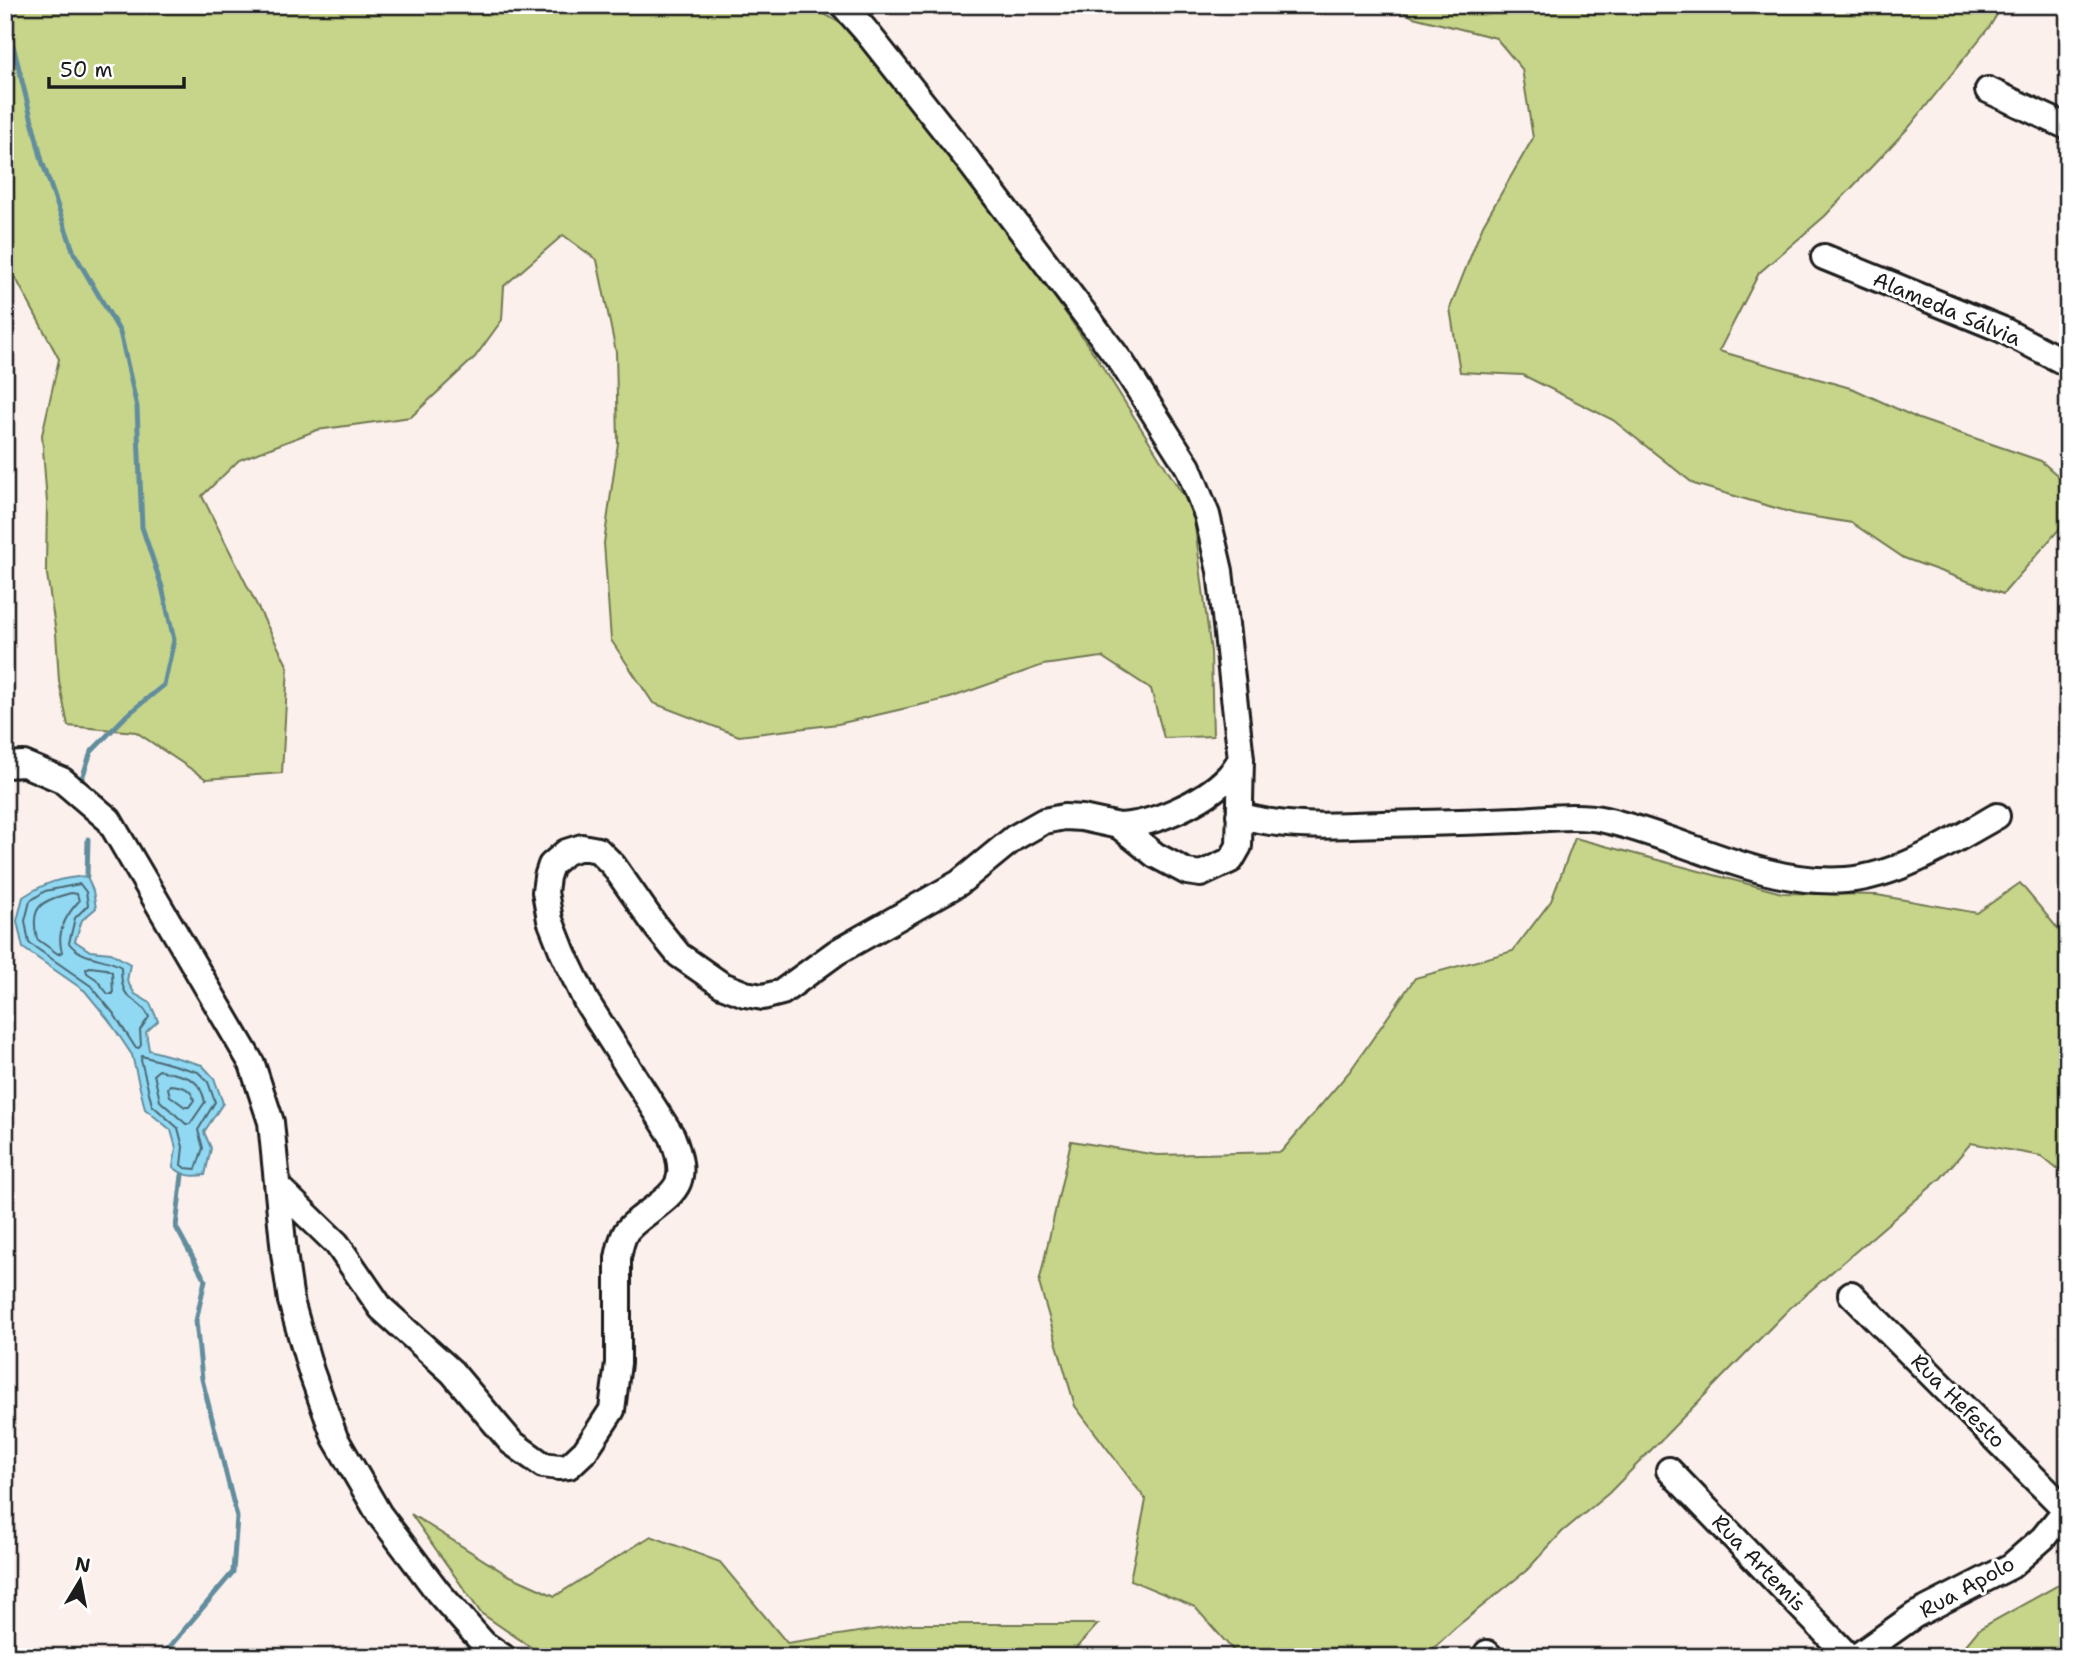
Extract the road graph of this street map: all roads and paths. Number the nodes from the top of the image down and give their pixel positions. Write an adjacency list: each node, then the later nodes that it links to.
1 (843, 5): 6 (street)
2 (1988, 90): 3 (street)
3 (2068, 127)
4 (1824, 257): 5 (street, Alameda Sálvia)
5 (2068, 364)
6 (1241, 759): 8 (street); 10 (street)
7 (5, 765): 11 (street)
8 (1239, 816): 9 (street); 10 (street)
9 (1997, 817)
10 (1119, 826): 11 (street)
11 (278, 1187): 15 (street)
12 (1851, 1294): 14 (street, Rua Hefesto)
13 (1669, 1470): 16 (street, Rua Artemis)
14 (2067, 1508): 17 (street, Rua Apolo)
15 (503, 1657)
16 (1849, 1657)
17 (1856, 1657)

